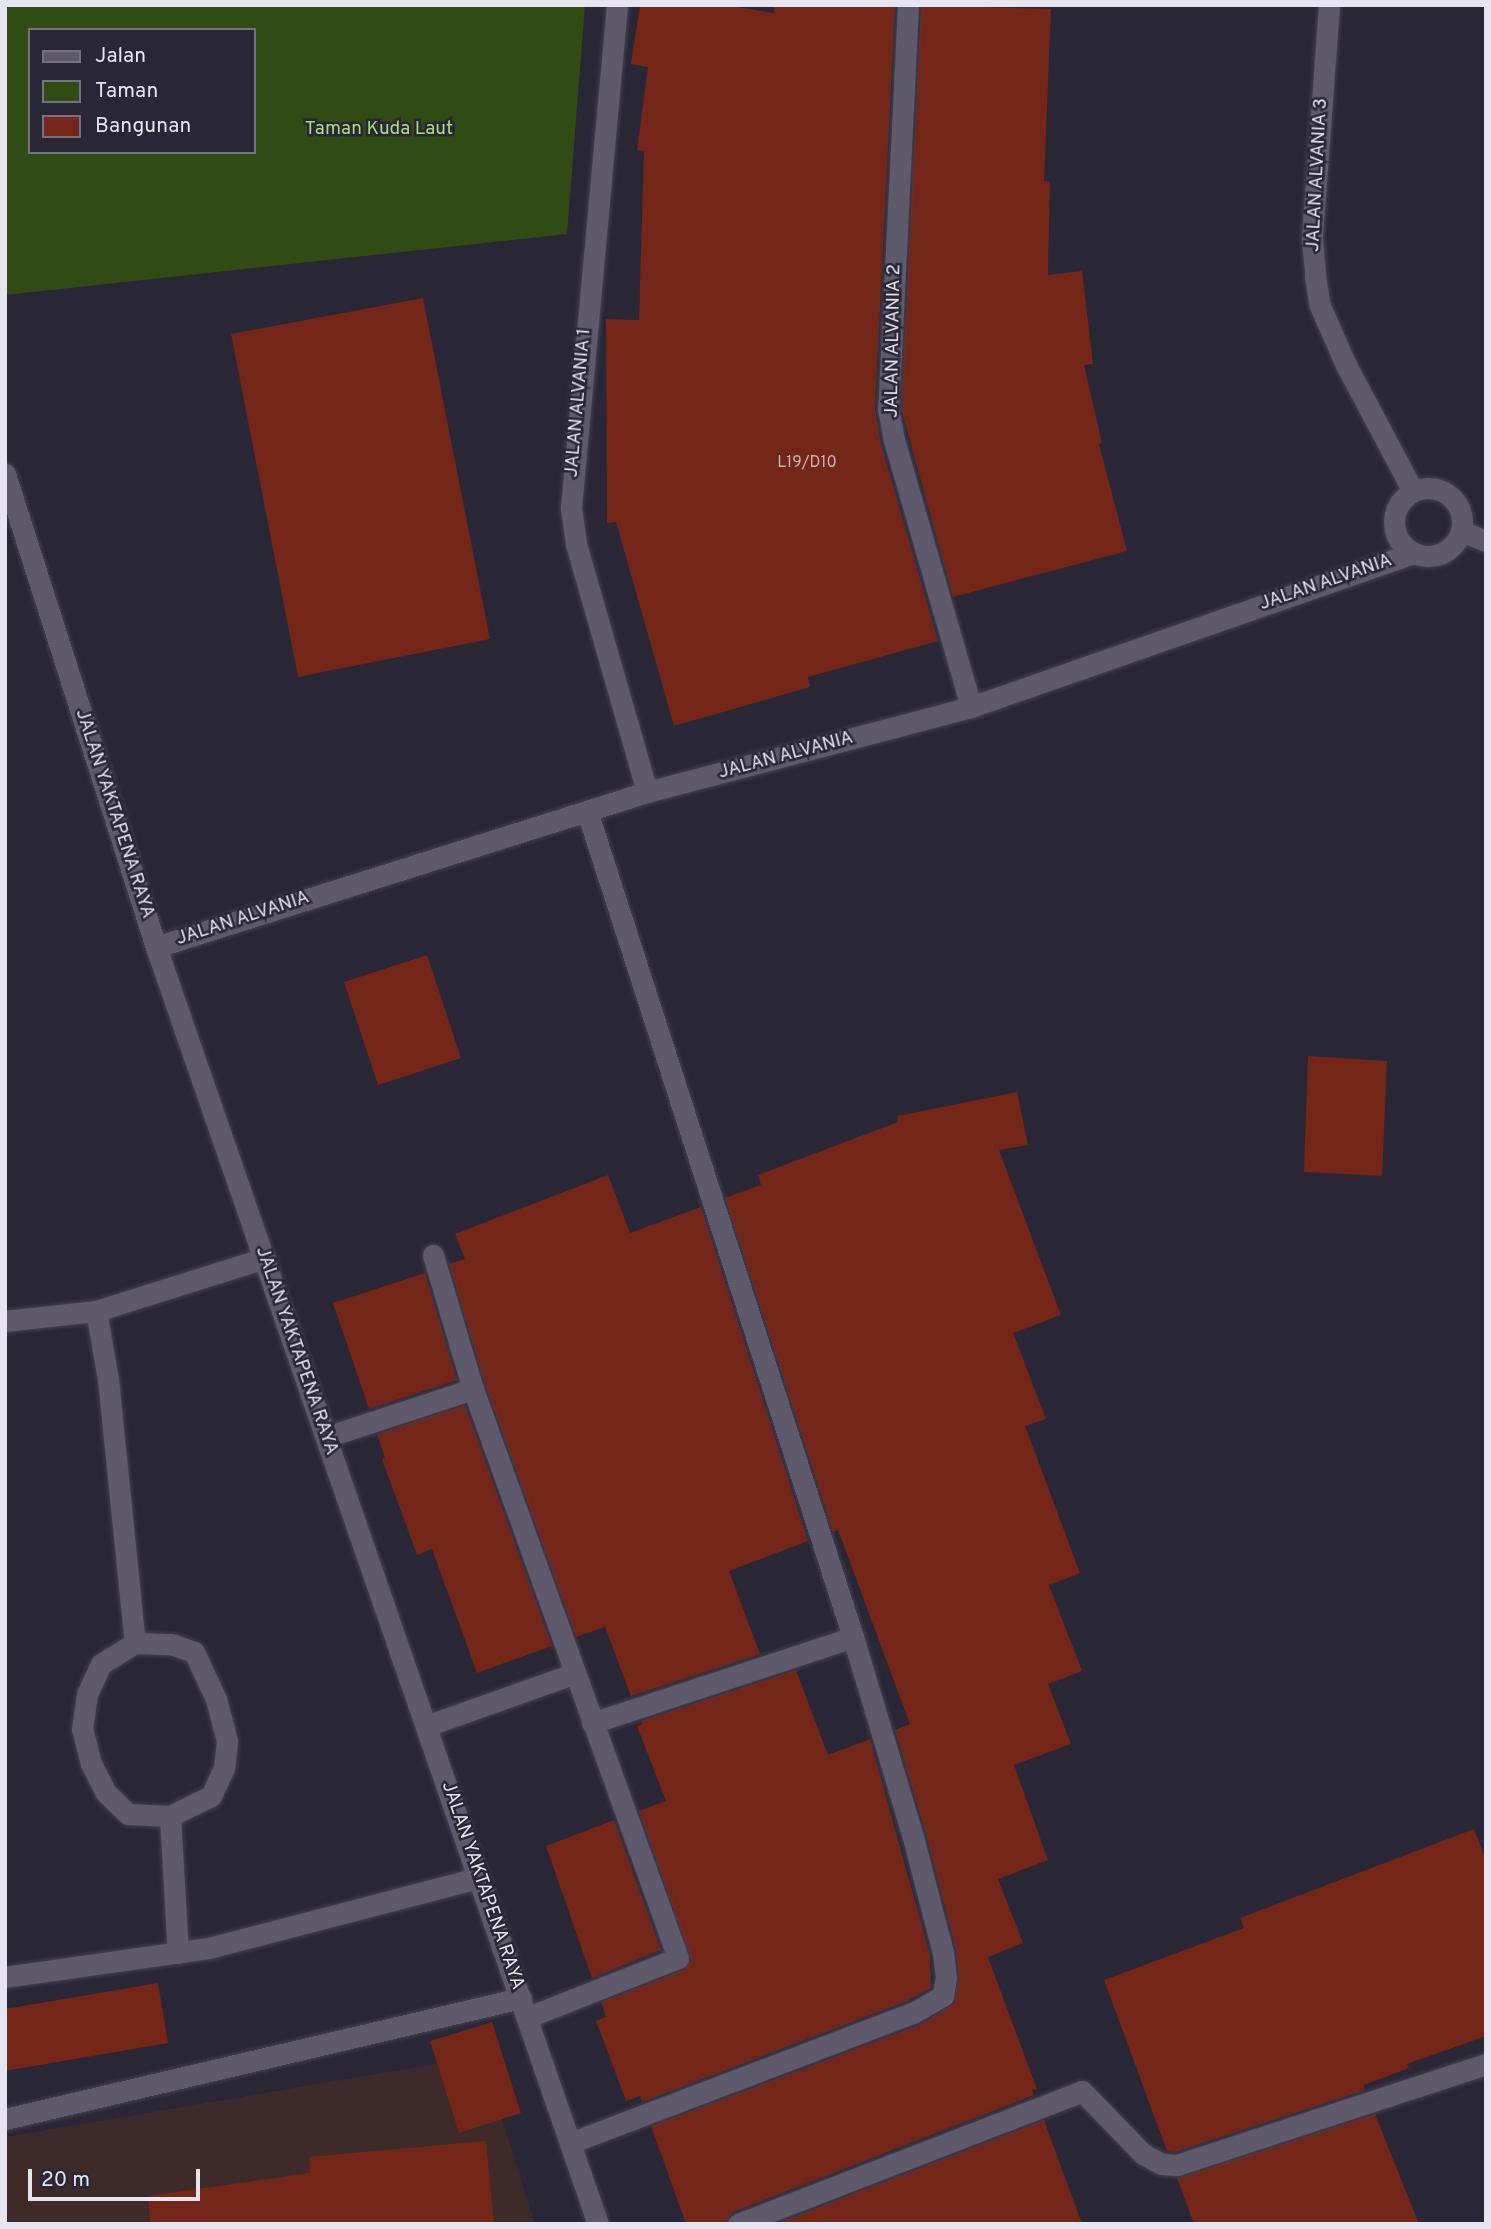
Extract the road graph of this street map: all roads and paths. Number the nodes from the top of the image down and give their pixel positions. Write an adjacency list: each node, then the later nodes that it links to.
1 (617, 5): 10 (street, JALAN ALVANIA 1)
2 (908, 5): 9 (street, JALAN ALVANIA 2)
3 (1329, 5): 5 (street, JALAN ALVANIA 3)
4 (5, 474): 12 (street, JALAN YAKTAPENA RAYA)
5 (1413, 491): 6 (street); 8 (street)
6 (1461, 531): 7 (street); 8 (street)
7 (1486, 541)
8 (1412, 553): 9 (street, JALAN ALVANIA)
9 (971, 707): 10 (street, JALAN ALVANIA)
10 (647, 792): 11 (street, JALAN ALVANIA)
11 (587, 811): 12 (street, JALAN ALVANIA); 19 (street)
12 (156, 947): 14 (street, JALAN YAKTAPENA RAYA)
13 (433, 1255): 17 (street)
14 (265, 1258): 15 (street); 18 (street, JALAN YAKTAPENA RAYA)
15 (96, 1311): 16 (street); 20 (street)
16 (5, 1321)
17 (473, 1389): 18 (street); 21 (street)
18 (326, 1437): 23 (street, JALAN YAKTAPENA RAYA)
19 (853, 1637): 22 (street); 31 (street)
20 (135, 1643): 24 (street); 24 (street)
21 (573, 1674): 22 (street); 23 (street)
22 (592, 1723): 28 (street)
23 (426, 1726): 25 (street, JALAN YAKTAPENA RAYA)
24 (170, 1816): 26 (street)
25 (478, 1878): 26 (street); 28 (street, JALAN YAKTAPENA RAYA)
26 (178, 1953): 27 (street)
27 (5, 1977)
28 (524, 2007): 30 (street); 31 (street, JALAN YAKTAPENA RAYA)
29 (1486, 2064): 33 (street)
30 (5, 2119)
31 (570, 2143): 32 (street, JALAN YAKTAPENA RAYA)
32 (598, 2224)
33 (738, 2224)

